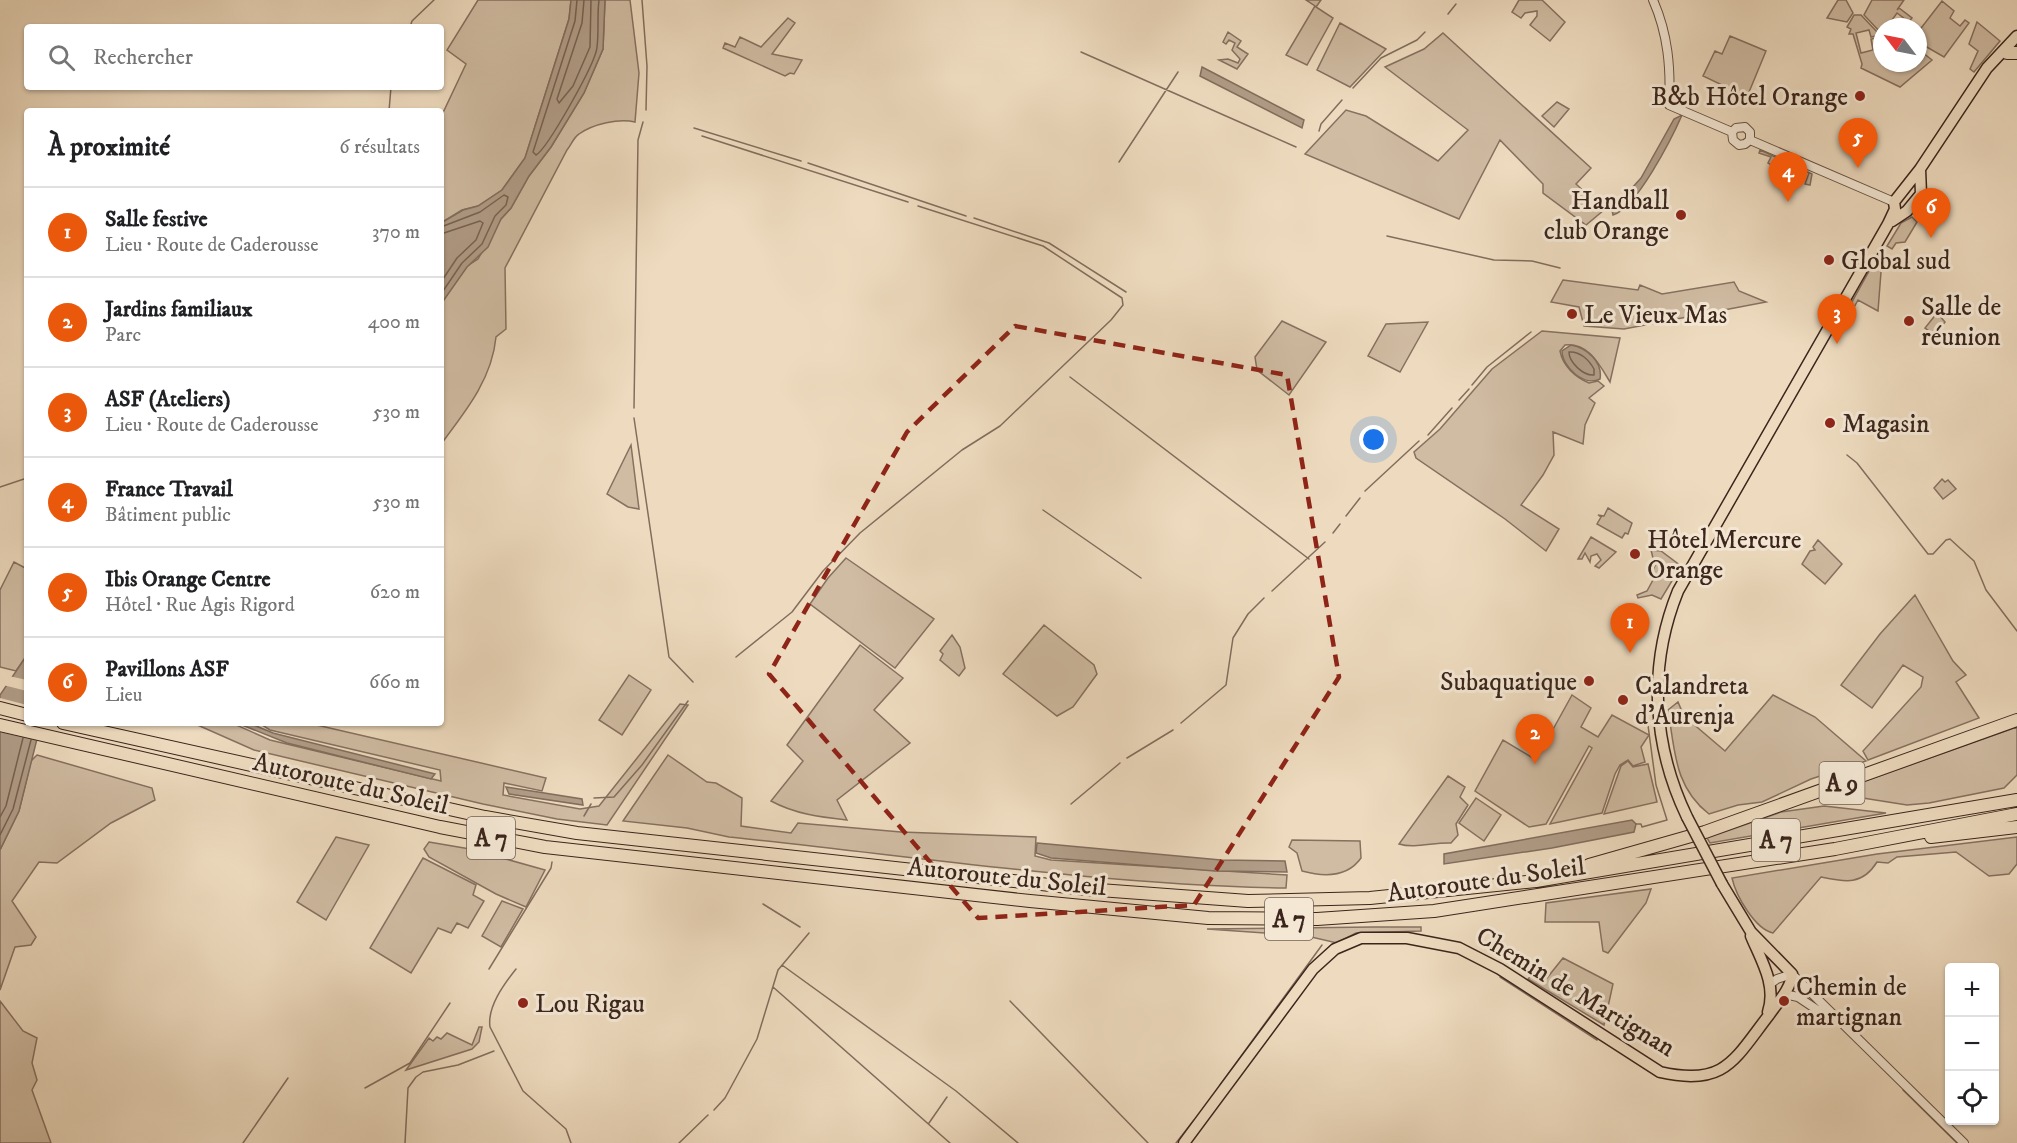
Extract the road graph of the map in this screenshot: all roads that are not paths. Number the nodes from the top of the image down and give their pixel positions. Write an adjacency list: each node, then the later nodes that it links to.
1 (1653, 0): 5 (street)
2 (2017, 36): 4 (main road)
3 (2014, 52): 4 (main road)
4 (1979, 81): 7 (main road)
5 (1732, 132): 6 (street); 6 (street)
6 (1750, 140): 8 (street)
7 (1915, 183): 8 (main road); 8 (main road)
8 (1897, 208): 21 (main road, bridge)
9 (0, 708): 10 (highway)
10 (24, 714)
11 (2017, 715): 15 (highway)
12 (2017, 720): 15 (highway, A 9)
13 (0, 725): 19 (highway, Autoroute du Soleil / A 7)
14 (76, 726): 20 (highway, Autoroute du Soleil / A 7)
15 (1980, 734): 20 (highway, A 9)
16 (2017, 800): 20 (highway, Autoroute du Soleil / A 7)
17 (2017, 814): 19 (highway, Autoroute du Soleil / A 7)
18 (2017, 827): 19 (highway)
19 (1835, 849)
20 (1536, 881)
21 (1745, 923): 22 (main road); 23 (main road)
22 (1792, 974): 23 (street); 24 (main road, Chemin de Martignan); 26 (street)
23 (1770, 984): 25 (main road)
24 (1784, 994): 25 (main road, Chemin de Martignan); 26 (street)
25 (1766, 1018): 27 (main road, Chemin de Martignan)
26 (1852, 1033): 28 (street)
27 (1184, 1143)
28 (1964, 1143)

